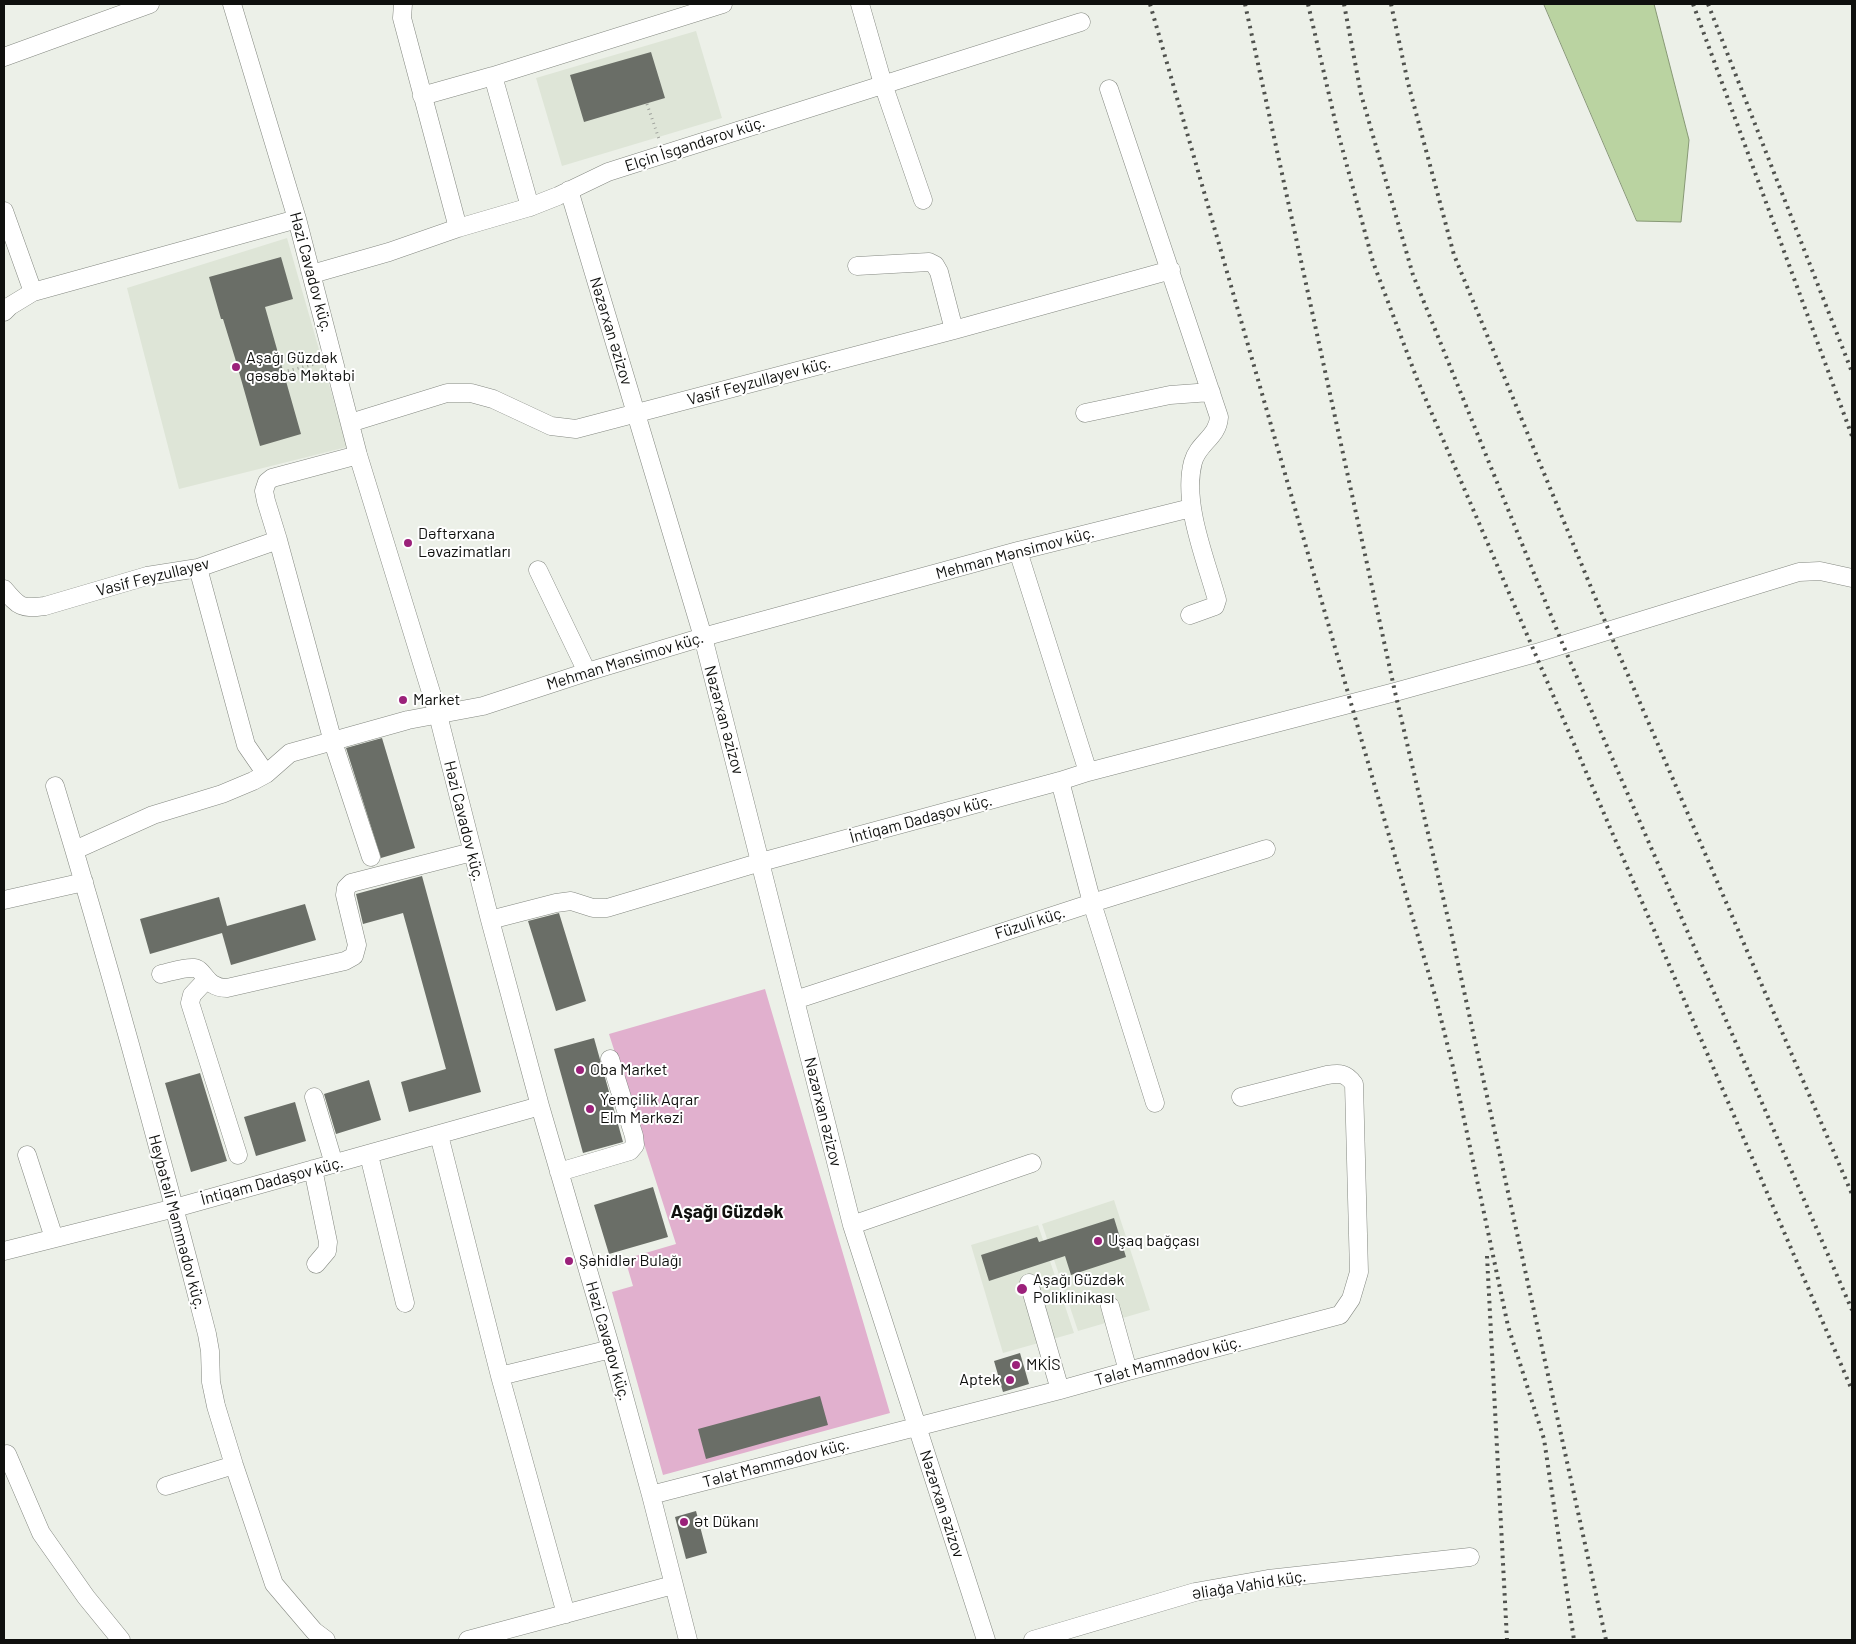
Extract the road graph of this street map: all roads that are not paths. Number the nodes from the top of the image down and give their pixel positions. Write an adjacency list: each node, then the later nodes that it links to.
1 (150, 4): 7 (street)
2 (232, 4): 16 (street, Həzi Cavadov küç.)
3 (403, 4): 11 (street)
4 (723, 4): 8 (street)
5 (860, 4): 9 (street)
6 (1081, 22): 9 (street, Elçin İsgəndərov küç.)
7 (4, 57)
8 (494, 76): 11 (street); 14 (street)
9 (883, 84): 12 (street, Elçin İsgəndərov küç.); 13 (street)
10 (1109, 88): 19 (street)
11 (422, 96): 17 (street)
12 (569, 190): 14 (street, Elçin İsgəndərov küç.); 25 (street, Nəzərxan Əzizov)
13 (923, 200)
14 (530, 207): 17 (street, Elçin İsgəndərov küç.)
15 (4, 212): 21 (street)
16 (297, 219): 20 (street, Həzi Cavadov küç.); 21 (street)
17 (458, 228): 20 (street, Elçin İsgəndərov küç.)
18 (857, 266): 23 (street)
19 (1171, 270): 23 (street, Vasif Feyzullayev küç.); 24 (street)
20 (312, 274): 27 (street, Həzi Cavadov küç.)
21 (33, 292): 22 (street)
22 (4, 312)
23 (954, 330): 25 (street, Vasif Feyzullayev küç.)
24 (1210, 392): 26 (street); 29 (street)
25 (636, 413): 27 (street, Vasif Feyzullayev küç.); 37 (street, Nəzərxan Əzizov)
26 (1084, 413)
27 (350, 423): 28 (street, Həzi Cavadov küç.)
28 (358, 454): 30 (street); 39 (street, Həzi Cavadov küç.)
29 (1191, 508): 31 (street, Mehman Mənsimov küç.); 36 (street)
30 (278, 540): 32 (street, Vasif Feyzullayev); 40 (street)
31 (1018, 551): 37 (street, Mehman Mənsimov küç.); 41 (street)
32 (198, 568): 35 (street, Vasif Feyzullayev); 42 (street)
33 (538, 570): 38 (street)
34 (1852, 578): 41 (street, İntiqam Dadaşov küç.)
35 (4, 589)
36 (1190, 615)
37 (702, 637): 38 (street, Mehman Mənsimov küç.); 49 (street, Nəzərxan Əzizov)
38 (587, 672): 39 (street, Mehman Mənsimov küç.)
39 (438, 715): 40 (street, Mehman Mənsimov küç.); 47 (street, Həzi Cavadov küç.)
40 (334, 742): 42 (street, Mehman Mənsimov küç.); 48 (street)
41 (1088, 772): 43 (street, İntiqam Dadaşov küç.)
42 (266, 774): 46 (street, Mehman Mənsimov küç.)
43 (1060, 781): 49 (street, İntiqam Dadaşov küç.); 52 (street)
44 (55, 786): 46 (street, Heybətəli Məmmədov küç.)
45 (1266, 849): 52 (street, Füzuli küç.)
46 (75, 850): 50 (street, Heybətəli Məmmədov küç.)
47 (472, 852): 53 (street, Həzi Cavadov küç.); 55 (street)
48 (371, 858)
49 (761, 862): 53 (street, İntiqam Dadaşov küç.); 56 (street, Nəzərxan Əzizov)
50 (84, 882): 51 (street); 70 (street, Heybətəli Məmmədov küç.)
51 (4, 900)
52 (1092, 903): 56 (street, Füzuli küç.); 60 (street)
53 (490, 920): 61 (street, Həzi Cavadov küç.)
54 (161, 974): 55 (street)
55 (206, 980): 64 (street)
56 (795, 1000): 71 (street, Nəzərxan Əzizov)
57 (610, 1059): 69 (street)
58 (314, 1097): 67 (street)
59 (1241, 1097): 79 (street, Tələt Məmmədov küç.)
60 (1154, 1102)
61 (540, 1106): 62 (street, İntiqam Dadaşov küç.); 69 (street, Həzi Cavadov küç.)
62 (439, 1135): 65 (street, İntiqam Dadaşov küç.); 80 (street)
63 (27, 1155): 72 (street)
64 (238, 1155)
65 (369, 1155): 67 (street, İntiqam Dadaşov küç.); 76 (street)
66 (1032, 1163): 71 (street)
67 (334, 1164): 68 (street, İntiqam Dadaşov küç.)
68 (313, 1169): 70 (street, İntiqam Dadaşov küç.); 74 (street)
69 (559, 1172): 78 (street, Həzi Cavadov küç.)
70 (174, 1208): 72 (street, İntiqam Dadaşov küç.); 84 (street, Heybətəli Məmmədov küç.)
71 (852, 1226): 82 (street, Nəzərxan Əzizov)
72 (54, 1238): 73 (street, İntiqam Dadaşov küç.)
73 (4, 1251)
74 (316, 1264)
75 (1029, 1282): 81 (street)
76 (406, 1303)
77 (1110, 1306): 79 (street)
78 (611, 1349): 80 (street); 86 (street, Həzi Cavadov küç.)
79 (1128, 1370): 81 (street, Tələt Məmmədov küç.)
80 (500, 1376): 89 (street)
81 (1060, 1390): 82 (street, Tələt Məmmədov küç.)
82 (916, 1426): 86 (street, Tələt Məmmədov küç.); 94 (street, Nəzərxan Əzizov)
83 (6, 1454): 90 (street)
84 (234, 1465): 85 (street); 91 (street, Heybətəli Məmmədov küç.)
85 (166, 1486)
86 (651, 1495): 88 (street, Həzi Cavadov küç.)
87 (1470, 1557): 95 (street, Əliağa Vahid küç.)
88 (674, 1585): 89 (street); 93 (street, Həzi Cavadov küç.)
89 (566, 1614): 92 (street)
90 (121, 1640)
91 (326, 1640)
92 (468, 1640)
93 (688, 1640)
94 (986, 1640)
95 (1033, 1640)

